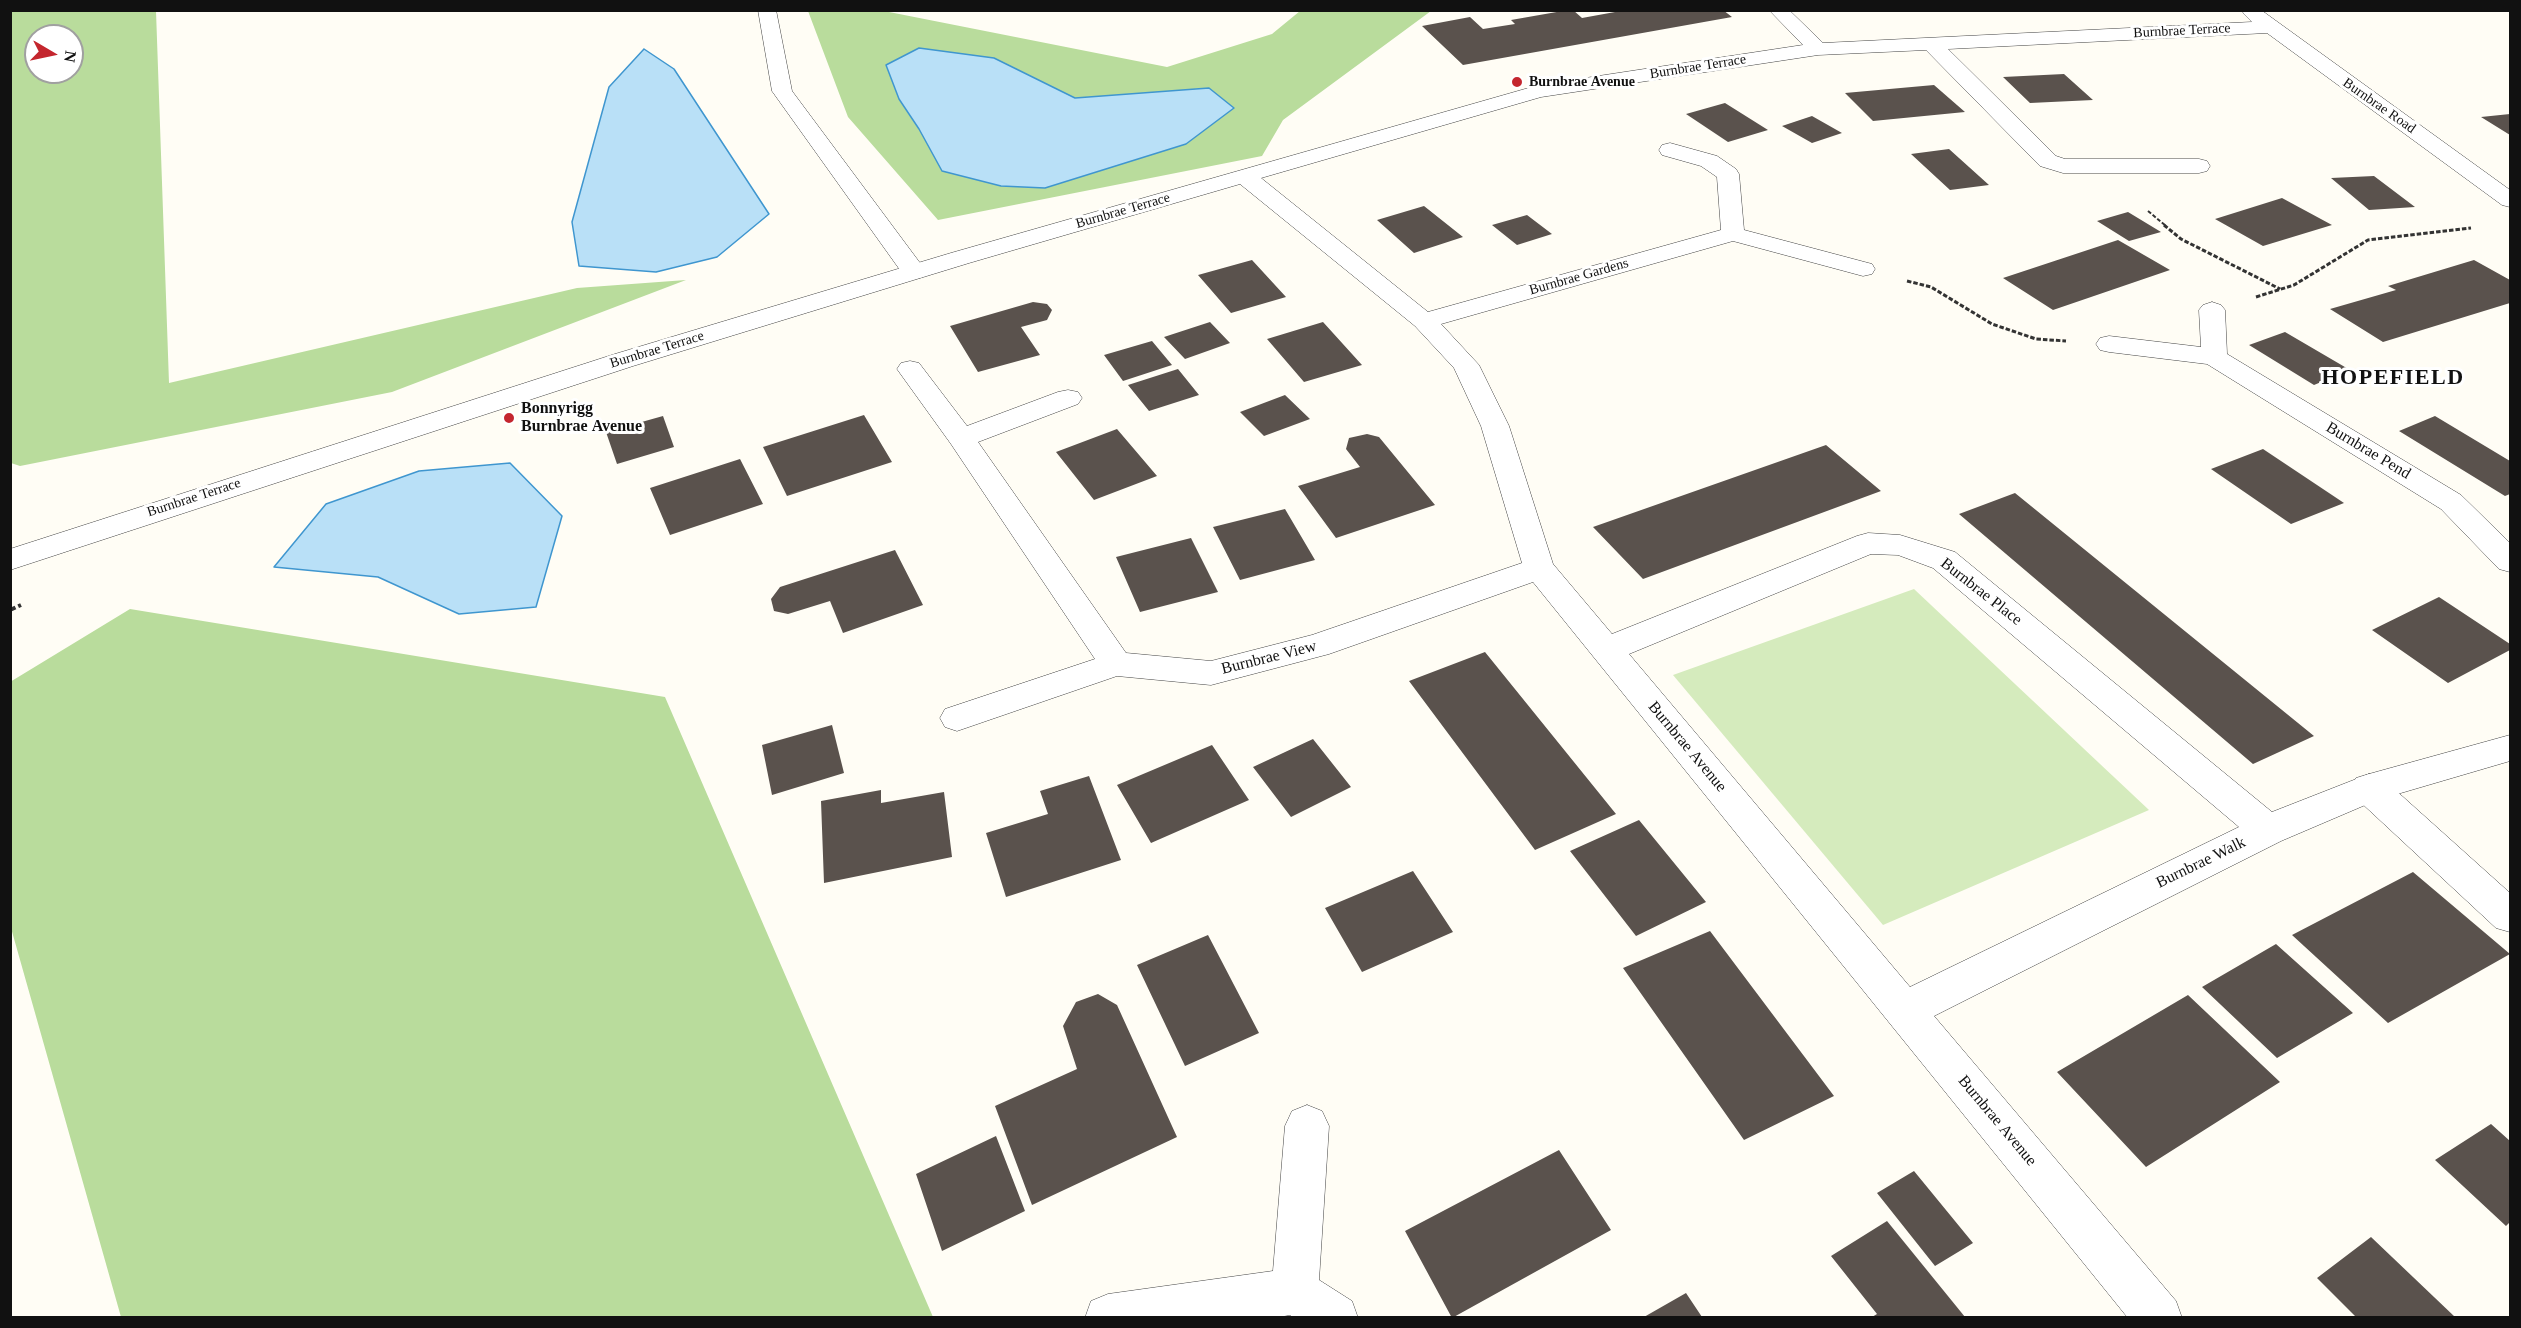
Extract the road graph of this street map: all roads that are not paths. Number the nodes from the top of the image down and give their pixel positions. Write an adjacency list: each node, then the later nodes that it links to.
1 (767, 10): 13 (street)
2 (1778, 10): 6 (street)
3 (2248, 10): 4 (street, Burnbrae Road)
4 (2268, 27): 5 (street, Burnbrae Terrace); 10 (street, Burnbrae Road)
5 (1931, 43): 6 (street, Burnbrae Terrace); 8 (street)
6 (1818, 49): 9 (street, Burnbrae Terrace)
7 (1670, 150): 11 (street)
8 (2199, 166)
9 (1244, 176): 13 (street, Burnbrae Terrace); 15 (street, Burnbrae Avenue)
10 (2511, 200)
11 (1733, 234): 12 (street); 15 (street, Burnbrae Gardens)
12 (1863, 269)
13 (914, 272): 22 (street, Burnbrae Terrace)
14 (2212, 310): 17 (street)
15 (1424, 321): 23 (street, Burnbrae Avenue)
16 (2109, 344): 17 (street, Burnbrae Pend)
17 (2214, 357): 21 (street, Burnbrae Pend)
18 (910, 369): 20 (street)
19 (1068, 398): 20 (street)
20 (962, 438): 25 (street)
21 (2509, 558)
22 (10, 560)
23 (1539, 568): 24 (street, Burnbrae Avenue); 25 (street, Burnbrae View)
24 (1606, 650): 29 (street, Burnbrae Place); 31 (street, Burnbrae Avenue)
25 (1116, 664): 26 (street)
26 (957, 718)
27 (2511, 748): 28 (street, Burnbrae Walk)
28 (2369, 788): 29 (street, Burnbrae Walk); 30 (street)
29 (2268, 830): 31 (street, Burnbrae Walk)
30 (2511, 916)
31 (1905, 1010): 36 (street, Burnbrae Avenue)
32 (1307, 1126): 33 (street)
33 (1295, 1291): 34 (street); 35 (street)
34 (1108, 1317)
35 (1335, 1317)
36 (2160, 1317)

